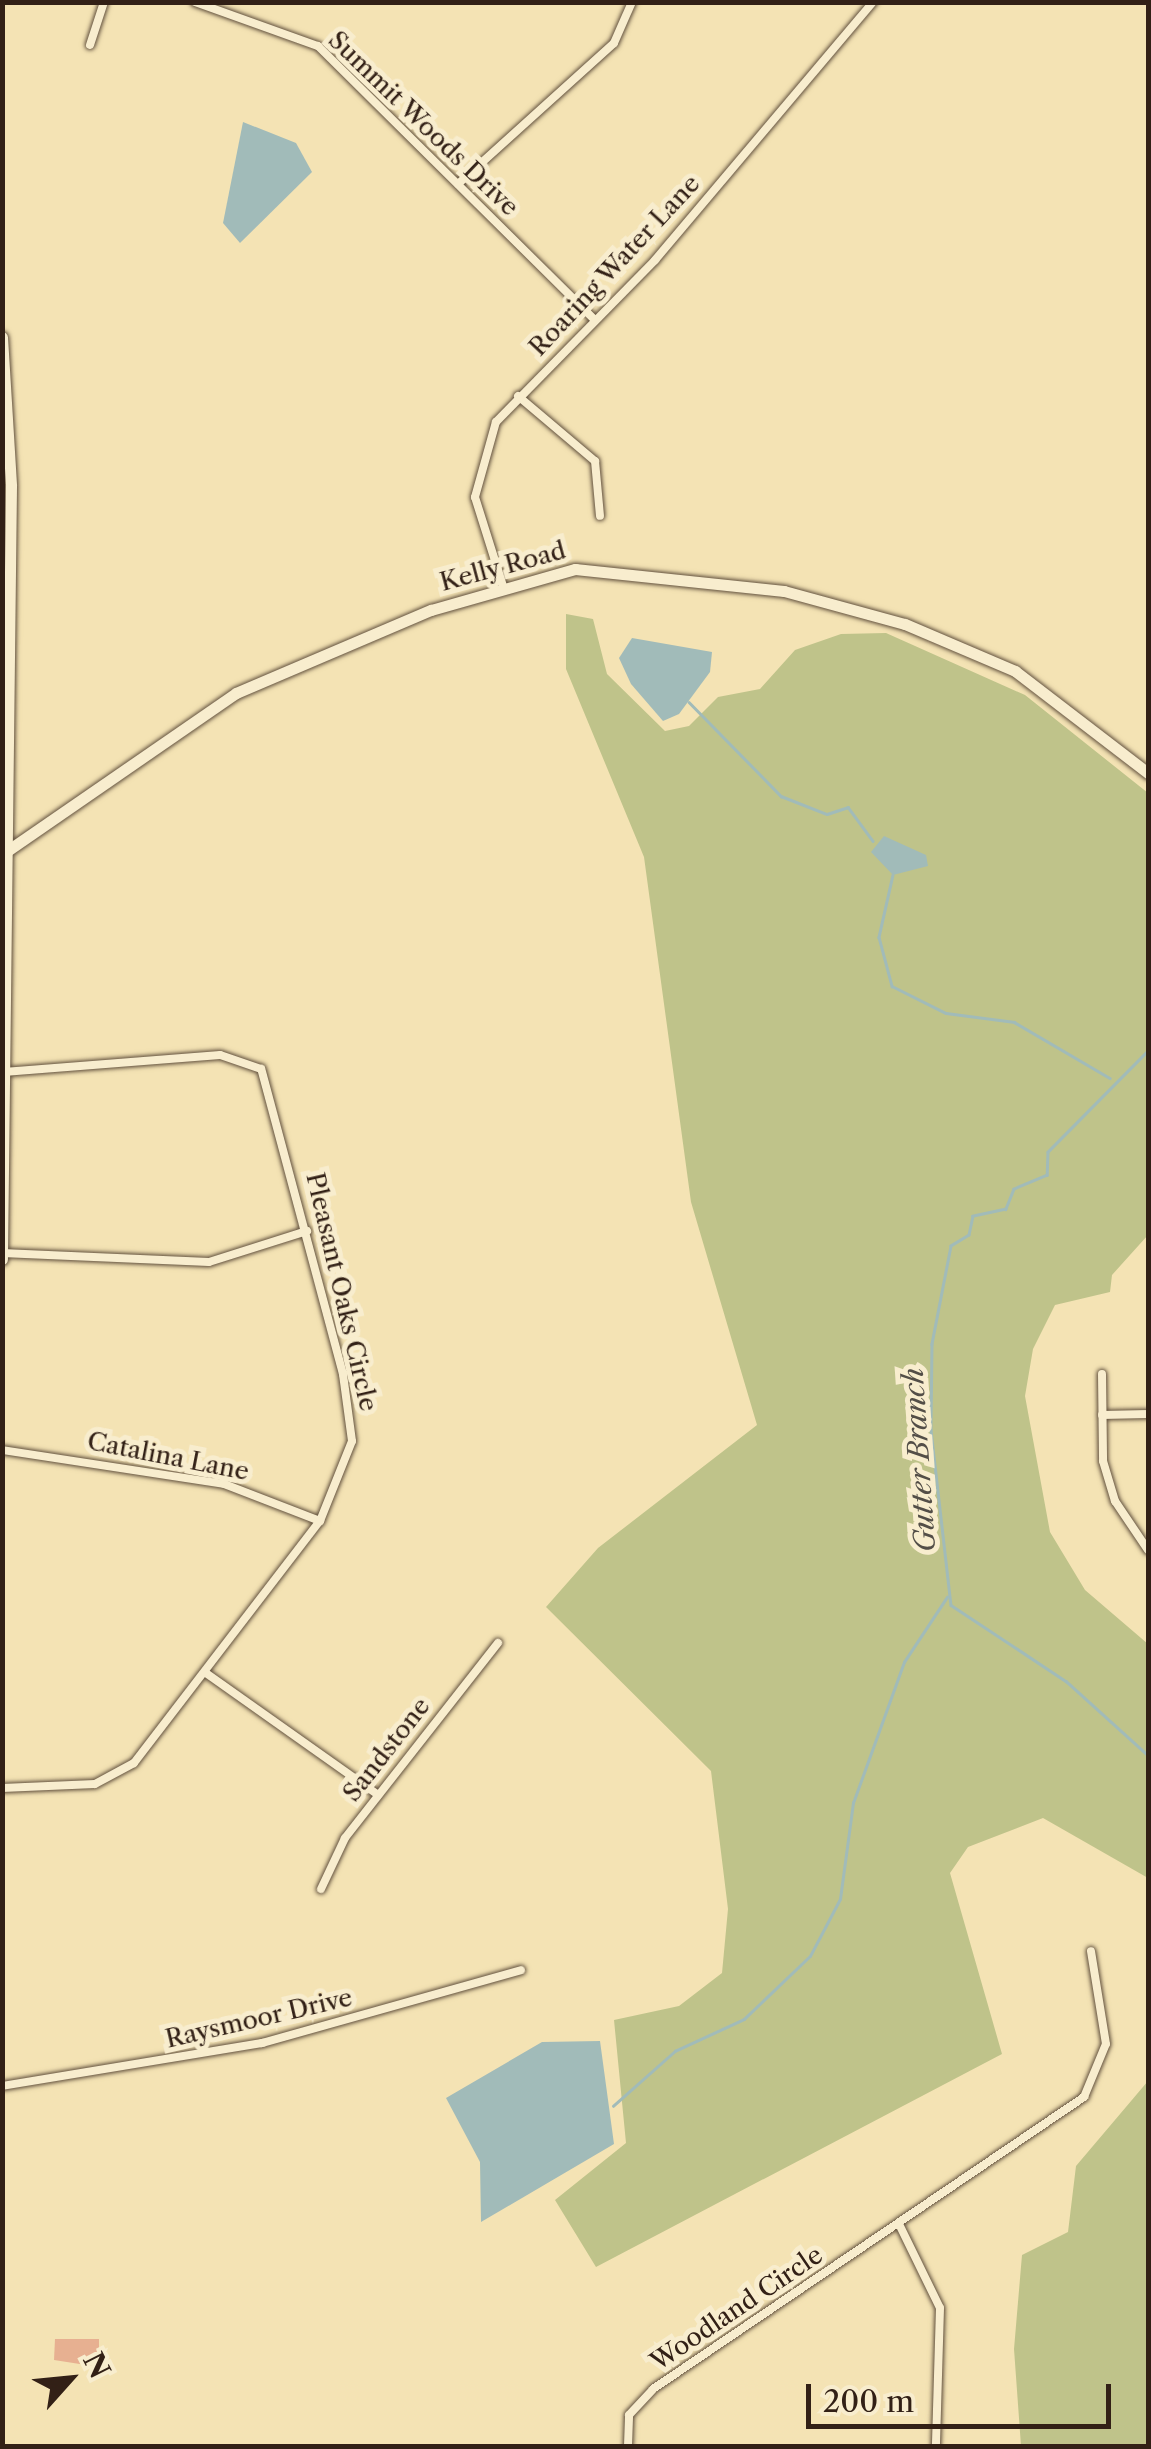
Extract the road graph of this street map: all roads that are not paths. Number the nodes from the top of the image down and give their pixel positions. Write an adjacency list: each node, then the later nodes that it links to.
1 (104, 2): 5 (street)
2 (195, 2): 6 (street, Summit Woods Drive)
3 (632, 2): 6 (street)
4 (873, 2): 7 (street, Roaring Water Lane)
5 (90, 45)
6 (458, 184): 7 (street, Summit Woods Drive)
7 (595, 320): 9 (street, Roaring Water Lane)
8 (2, 337): 13 (street)
9 (518, 396): 10 (street); 11 (street, Roaring Water Lane)
10 (600, 516)
11 (503, 586): 12 (street, Kelly Road); 13 (street, Kelly Road)
12 (1148, 773)
13 (6, 851): 14 (street)
14 (4, 924): 15 (street)
15 (4, 1072): 16 (street, Pleasant Oaks Circle); 17 (street)
16 (307, 1231): 17 (street); 22 (street, Pleasant Oaks Circle)
17 (2, 1256)
18 (1102, 1374): 20 (street)
19 (1148, 1414): 20 (street)
20 (1102, 1415): 23 (street)
21 (2, 1450): 22 (street, Catalina Lane)
22 (320, 1521): 25 (street, Pleasant Oaks Circle)
23 (1148, 1550)
24 (498, 1643): 27 (street, Sandstone)
25 (206, 1672): 26 (street, Pleasant Oaks Circle); 27 (street)
26 (2, 1788)
27 (378, 1795): 28 (street, Sandstone)
28 (320, 1889)
29 (1092, 1951): 32 (street, Woodland Circle)
30 (521, 1970): 31 (street, Raysmoor Drive)
31 (2, 2086)
32 (900, 2226): 33 (street, Woodland Circle); 34 (street)
33 (628, 2446)
34 (936, 2446)

